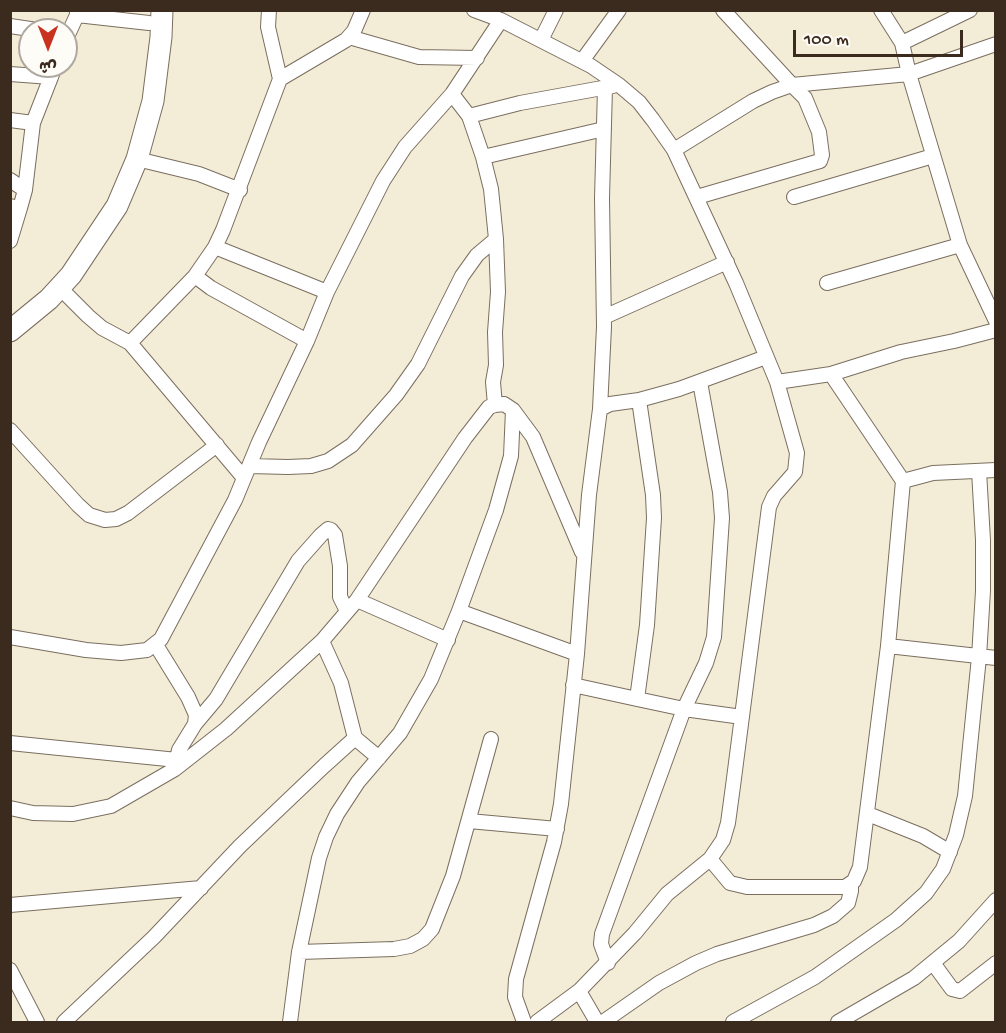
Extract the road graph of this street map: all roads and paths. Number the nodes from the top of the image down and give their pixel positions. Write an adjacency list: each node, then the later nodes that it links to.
1 (269, 10): 20 (street)
2 (363, 10): 12 (street)
3 (556, 10): 13 (street)
4 (619, 10): 17 (street)
5 (723, 10): 22 (street)
6 (880, 10): 14 (street)
7 (970, 10): 14 (street)
8 (477, 11): 11 (street)
9 (77, 13): 10 (street)
10 (153, 14): 32 (main road); 49 (main road)
11 (501, 20): 13 (street); 16 (street)
12 (349, 37): 16 (street); 20 (street)
13 (541, 40): 17 (street)
14 (903, 43): 18 (street)
15 (996, 44): 18 (street)
16 (477, 58): 24 (street)
17 (582, 61): 21 (street)
18 (909, 75): 22 (street); 30 (street)
19 (51, 78): 27 (street)
20 (280, 79): 35 (street)
21 (620, 85): 23 (street); 29 (street)
22 (792, 85): 29 (street); 36 (street)
23 (605, 88): 25 (street); 28 (street)
24 (452, 94): 25 (street); 47 (street)
25 (469, 116): 31 (street)
26 (10, 120): 27 (street)
27 (33, 123): 34 (street)
28 (604, 129): 31 (street); 48 (street)
29 (674, 150): 36 (street)
30 (933, 156): 37 (street); 41 (street)
31 (483, 157): 39 (street)
32 (137, 159): 35 (street); 46 (main road)
33 (10, 180): 34 (street)
34 (25, 190): 38 (street)
35 (240, 190): 42 (street)
36 (697, 197): 43 (street)
37 (794, 197)
38 (16, 207): 40 (street)
39 (496, 239): 59 (street); 66 (street)
40 (10, 241)
41 (960, 245): 45 (street); 50 (street)
42 (215, 247): 44 (street); 47 (street)
43 (727, 262): 48 (street); 54 (street)
44 (195, 276): 52 (street); 53 (street)
45 (827, 283)
46 (60, 288): 49 (main road); 53 (street)
47 (327, 292): 52 (street)
48 (604, 317): 60 (street)
49 (11, 319)
50 (996, 321)
51 (996, 330): 55 (street)
52 (307, 341): 66 (street)
53 (130, 343): 63 (street)
54 (766, 357): 56 (street); 57 (street)
55 (831, 374): 57 (street); 67 (street)
56 (700, 382): 58 (street); 82 (street)
57 (777, 382): 83 (street)
58 (639, 400): 60 (street); 81 (street)
59 (495, 405): 61 (street); 69 (street)
60 (600, 409): 68 (street)
61 (513, 410): 68 (street); 71 (street)
62 (10, 430): 63 (street)
63 (217, 445): 66 (street)
64 (996, 470): 65 (street)
65 (979, 471): 67 (street); 78 (street)
66 (247, 472): 75 (street)
67 (903, 481): 76 (street)
68 (583, 554): 77 (street)
69 (357, 600): 70 (street); 73 (street)
70 (347, 611): 74 (street); 84 (street)
71 (459, 611): 73 (street); 77 (street)
72 (10, 637): 75 (street)
73 (448, 640): 88 (street)
74 (322, 641): 85 (street); 89 (street)
75 (156, 645): 84 (street)
76 (888, 646): 78 (street); 91 (street)
77 (577, 654): 80 (street)
78 (979, 657): 79 (street); 94 (street)
79 (996, 658)
80 (573, 685): 81 (street); 93 (street)
81 (637, 699): 82 (street)
82 (684, 709): 83 (street); 101 (street)
83 (742, 717): 95 (street)
84 (195, 724): 89 (street)
85 (355, 738): 88 (street); 97 (street)
86 (491, 739): 92 (street)
87 (10, 743): 89 (street)
88 (379, 758): 100 (street)
89 (176, 765): 90 (street)
90 (10, 808)
91 (868, 814): 94 (street); 96 (street)
92 (469, 821): 93 (street); 100 (street)
93 (557, 829): 109 (street)
94 (950, 852): 113 (street)
95 (710, 859): 96 (street); 101 (street)
96 (851, 885): 112 (street)
97 (201, 888): 99 (street); 107 (street)
98 (996, 900): 102 (street)
99 (10, 905)
100 (299, 952): 108 (street)
101 (608, 963): 105 (street)
102 (933, 963): 103 (street); 114 (street)
103 (996, 963)
104 (10, 970): 106 (street)
105 (579, 991): 110 (street); 111 (street)
106 (37, 1023)
107 (63, 1023)
108 (290, 1023)
109 (524, 1023)
110 (537, 1023)
111 (597, 1023)
112 (603, 1023)
113 (733, 1023)
114 (838, 1023)

